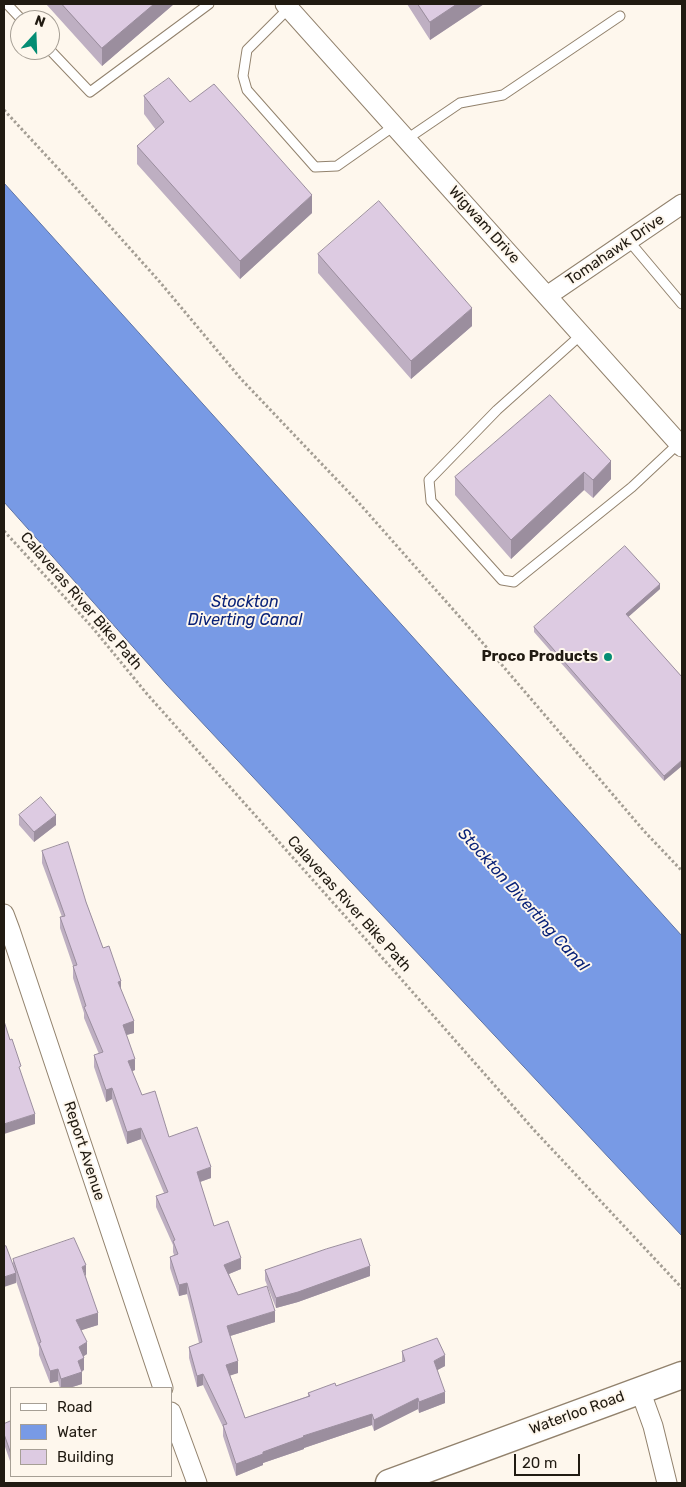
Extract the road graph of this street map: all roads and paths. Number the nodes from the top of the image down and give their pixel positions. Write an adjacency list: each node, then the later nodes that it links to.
1 (209, 4): 4 (lane)
2 (287, 6): 6 (street, Wigwam Drive); 6 (lane)
3 (620, 16): 6 (lane)
4 (60, 60)
5 (4, 110): 14 (path)
6 (401, 132): 9 (street, Wigwam Drive)
7 (682, 204): 8 (street, Tomahawk Drive)
8 (629, 240): 9 (street, Tomahawk Drive); 10 (lane)
9 (547, 296): 11 (street, Wigwam Drive)
10 (682, 304)
11 (582, 334): 12 (street, Wigwam Drive); 12 (lane)
12 (680, 445)
13 (4, 531): 16 (path, Calaveras River Bike Path)
14 (682, 871)
15 (4, 914): 18 (street, Report Avenue)
16 (682, 1288)
17 (682, 1375): 19 (main road, Waterloo Road)
18 (163, 1387)
19 (640, 1390): 22 (main road, Waterloo Road); 23 (street)
20 (172, 1415): 21 (street)
21 (197, 1483)
22 (388, 1483)
23 (667, 1483)

